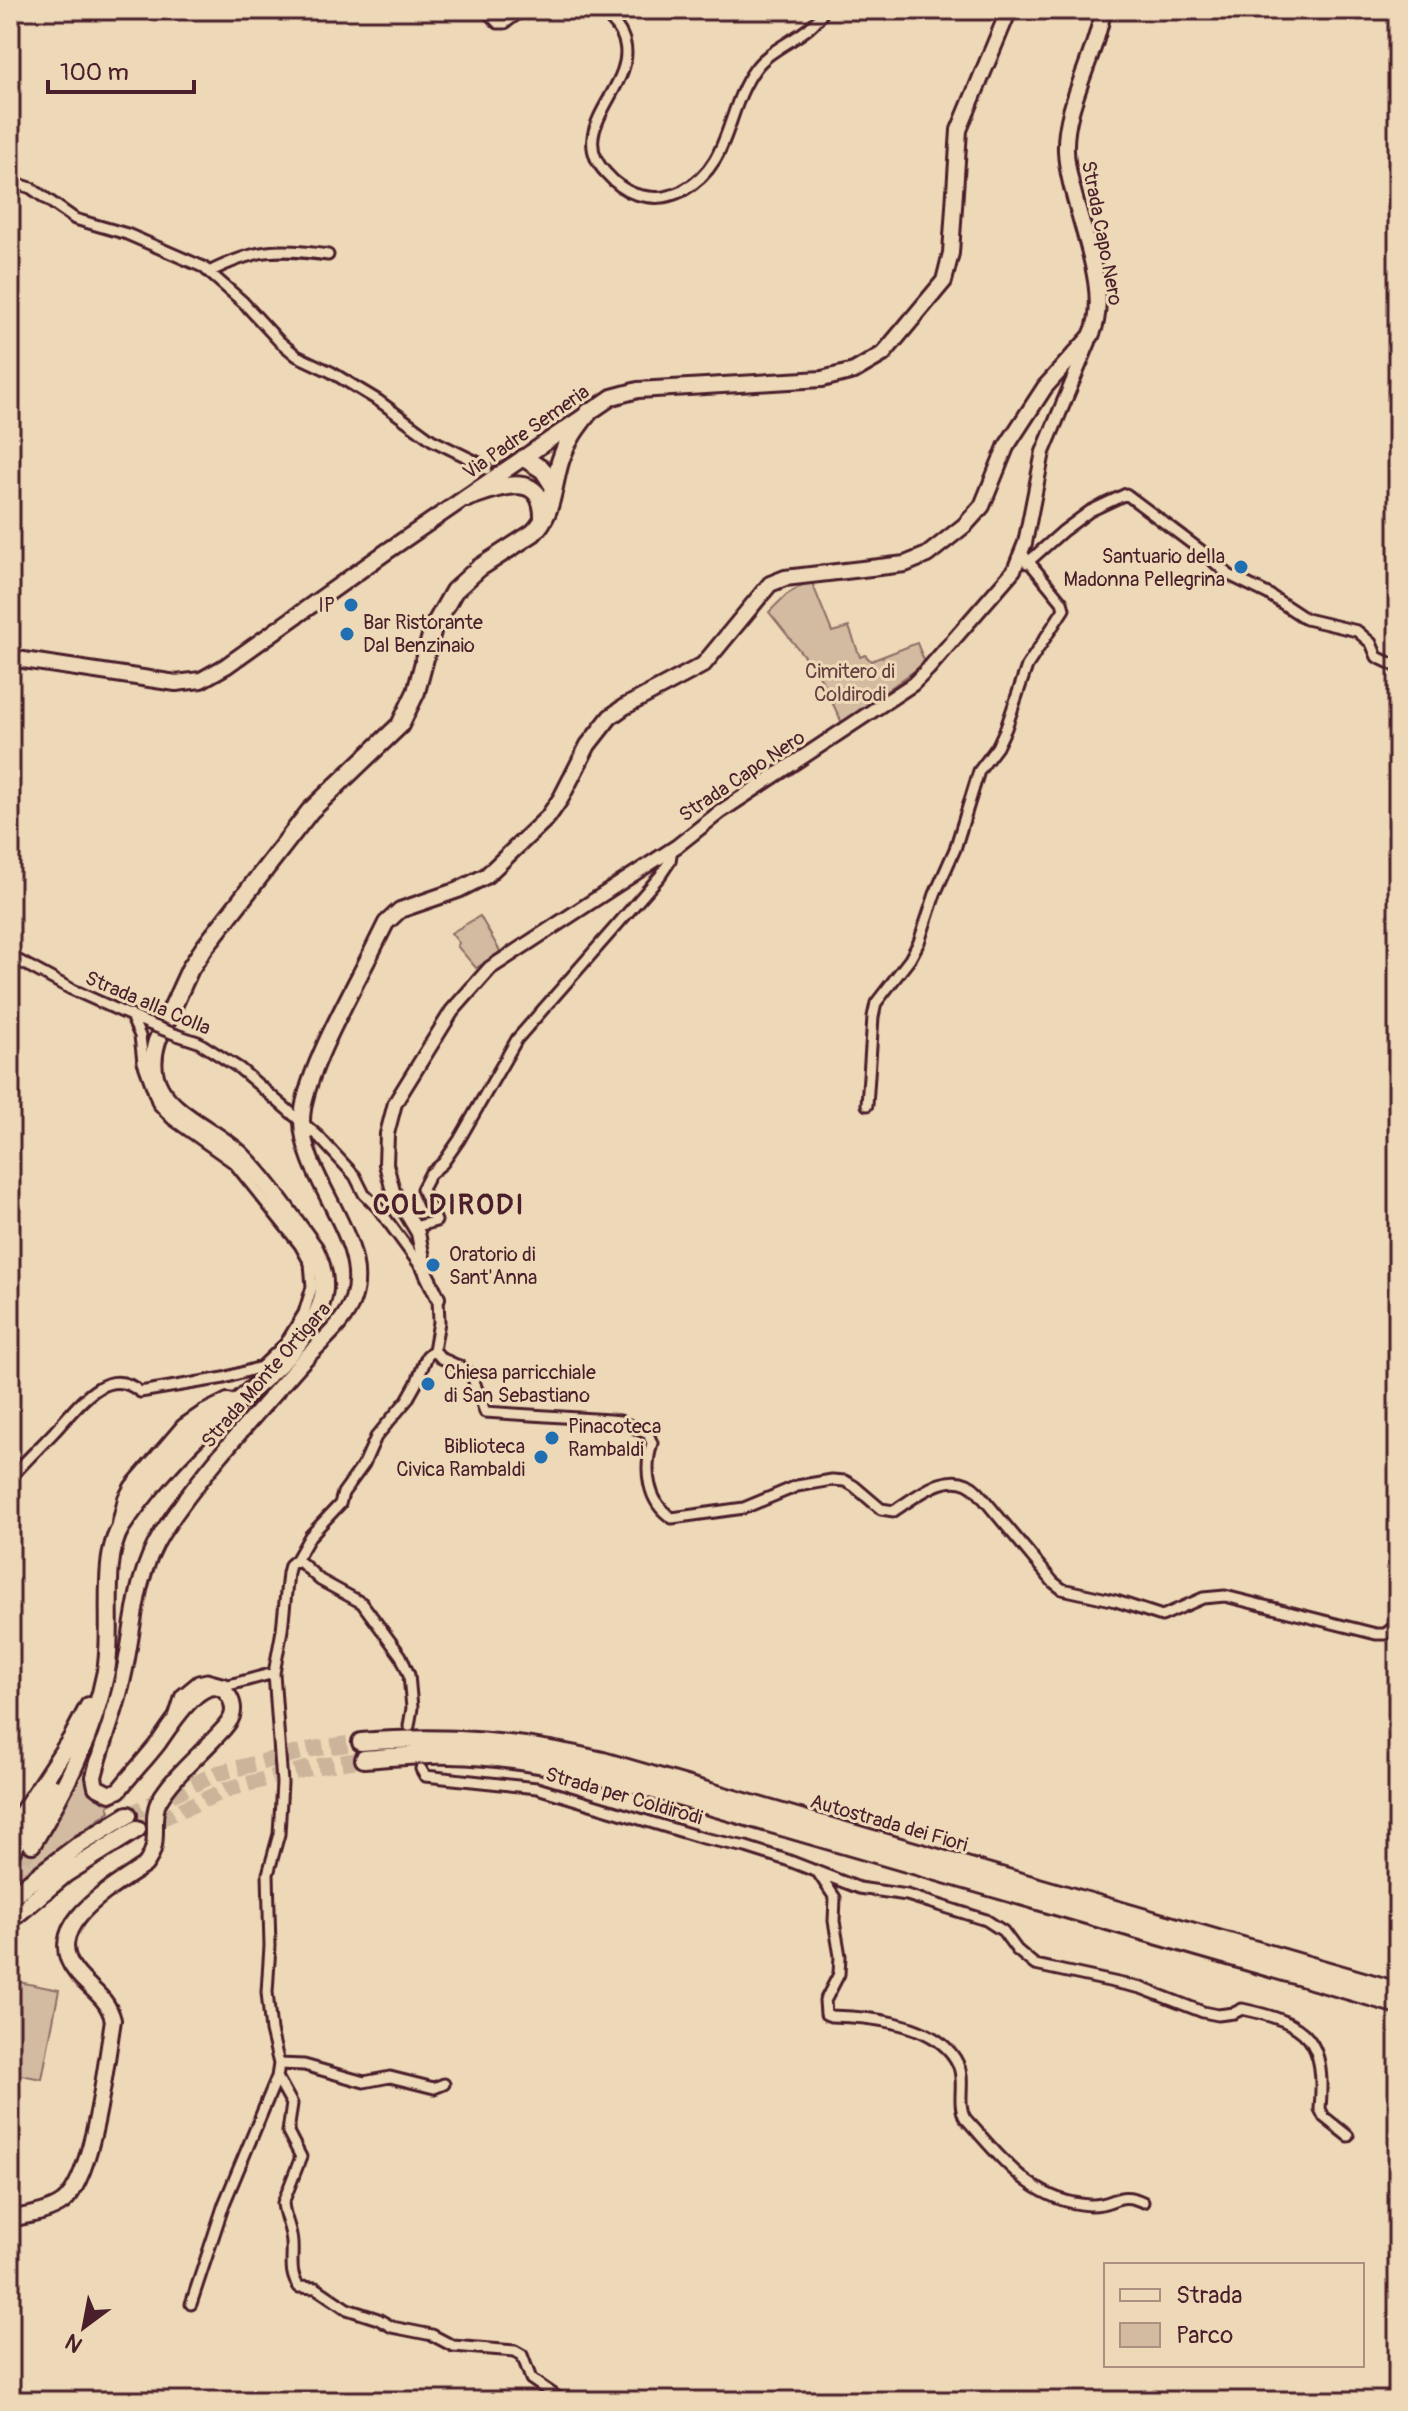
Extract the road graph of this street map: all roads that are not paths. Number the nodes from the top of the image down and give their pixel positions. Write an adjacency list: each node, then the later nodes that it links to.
1 (485, 10): 2 (street)
2 (523, 10)
3 (601, 10): 4 (street)
4 (824, 10)
5 (1009, 10): 11 (main road, Via Padre Semeria)
6 (1103, 10): 10 (main road, Strada Capo Nero)
7 (10, 181): 9 (street)
8 (328, 255): 9 (street)
9 (209, 272): 13 (street)
10 (1091, 336): 18 (street, Strada Capo Nero); 25 (main road, Strada Monte Ortigara)
11 (589, 412): 12 (main road, Via Padre Semeria); 14 (highway)
12 (524, 458): 14 (highway); 15 (highway); 16 (main road, Via Padre Semeria)
13 (486, 469)
14 (554, 487): 17 (highway)
15 (534, 491): 16 (highway); 17 (highway)
16 (467, 498): 19 (main road, Via Padre Semeria)
17 (543, 519): 37 (highway)
18 (1026, 557): 20 (street); 21 (street, Strada Capo Nero); 24 (street)
19 (10, 658)
20 (1398, 667)
21 (672, 848): 26 (street); 26 (street, Strada Capo Nero)
22 (10, 956): 23 (street, Strada alla Colla)
23 (130, 1014): 25 (street, Strada alla Colla, bridge); 34 (street)
24 (867, 1105)
25 (302, 1123): 27 (street, Strada alla Colla); 30 (main road, Strada Monte Ortigara)
26 (415, 1227): 27 (street, Strada Capo Nero)
27 (426, 1273): 28 (street, Strada Capo Nero)
28 (438, 1298): 29 (street)
29 (434, 1350): 31 (street); 35 (street)
30 (297, 1367): 33 (street); 39 (main road, Strada Monte Ortigara)
31 (461, 1367)
32 (471, 1373): 36 (street)
33 (282, 1378)
34 (10, 1472)
35 (297, 1559): 38 (street); 40 (street)
36 (1398, 1624)
37 (106, 1673): 41 (highway); 47 (highway)
38 (274, 1673): 39 (street); 57 (street)
39 (174, 1718): 62 (main road, Strada Monte Ortigara)
40 (409, 1726)
41 (85, 1739): 48 (highway); 49 (highway)
42 (361, 1742): 55 (highway, Autostrada dei Fiori)
43 (364, 1759): 56 (highway, Autostrada dei Fiori)
44 (421, 1769): 50 (street, Strada per Coldirodi)
45 (128, 1815): 52 (highway)
46 (137, 1829): 51 (highway)
47 (10, 1832)
48 (32, 1844)
49 (10, 1853)
50 (817, 1871): 60 (street, Strada per Coldirodi); 61 (street)
51 (42, 1893): 53 (highway); 54 (highway)
52 (10, 1897)
53 (10, 1920)
54 (10, 1931)
55 (1398, 1991)
56 (1398, 2005)
57 (279, 2064): 58 (street); 59 (street)
58 (277, 2077): 63 (street); 64 (street)
59 (444, 2084)
60 (1348, 2136)
61 (1143, 2202)
62 (10, 2219)
63 (191, 2304)
64 (563, 2401)

